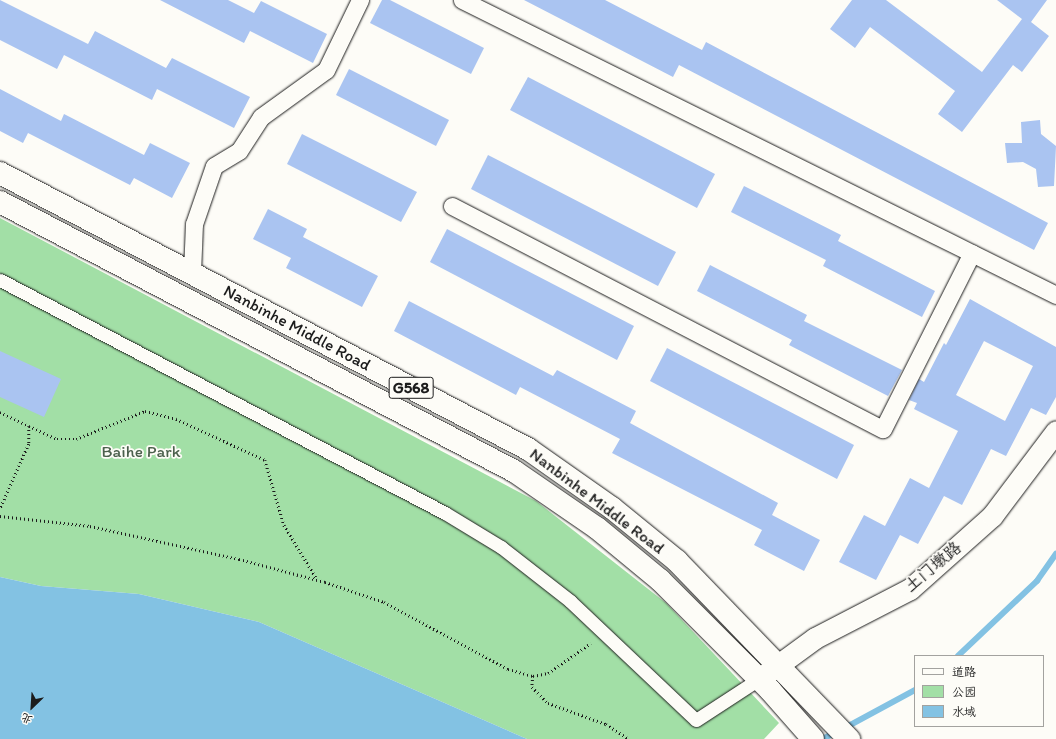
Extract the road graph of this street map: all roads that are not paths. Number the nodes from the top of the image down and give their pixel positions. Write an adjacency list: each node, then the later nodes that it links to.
1 (360, 0): 7 (street)
2 (473, 2): 6 (street)
3 (0, 173): 7 (highway, Nanbinhe Middle Road / G568)
4 (0, 202): 12 (highway, Nanbinhe Middle Road / G568)
5 (452, 206): 6 (street)
6 (972, 253): 9 (street)
7 (192, 273): 11 (highway, Nanbinhe Middle Road / G568)
8 (0, 280): 12 (street)
9 (1056, 295)
10 (1056, 432): 11 (street, 土门墩路)
11 (778, 665): 12 (street, 土门墩路); 14 (highway, Nanbinhe Middle Road / G568)
12 (759, 679): 13 (highway, Nanbinhe Middle Road / G568)
13 (813, 739)
14 (849, 739)

